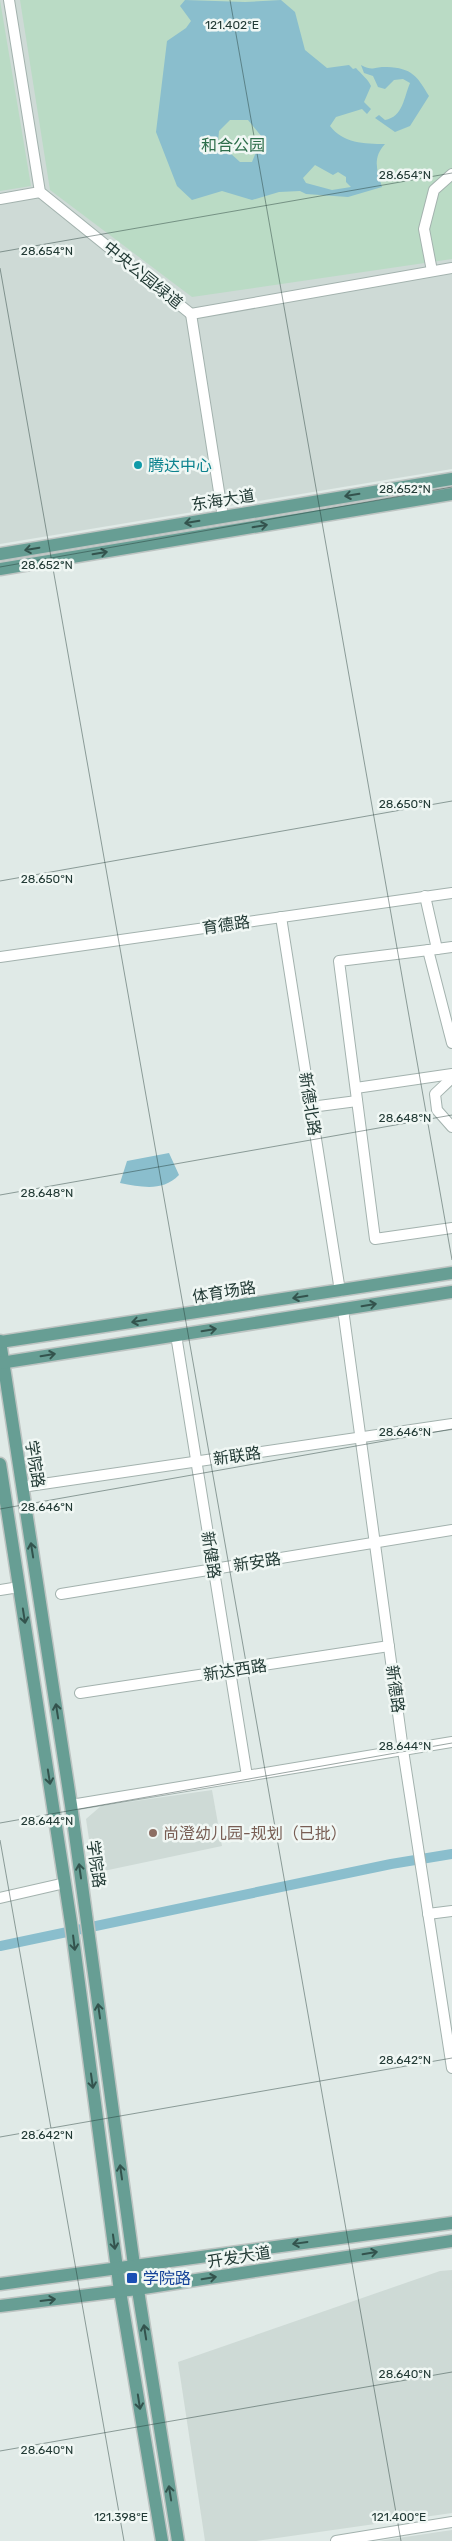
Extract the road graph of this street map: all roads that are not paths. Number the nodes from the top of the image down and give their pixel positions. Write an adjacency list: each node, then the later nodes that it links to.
1 (9, 0): 3 (street)
2 (452, 174): 6 (street)
3 (40, 192): 4 (street); 7 (street, 中央公园绿道)
4 (0, 199)
5 (452, 268): 6 (street, 中央公园绿道)
6 (432, 272): 7 (street, 中央公园绿道)
7 (191, 314): 10 (street)
8 (452, 479): 10 (main road, 东海大道, one-way to 10)
9 (452, 494): 12 (main road, 东海大道, one-way to 9)
10 (222, 517): 11 (main road, 东海大道, one-way to 11)
11 (0, 554)
12 (0, 570)
13 (452, 892): 14 (street, 育德路)
14 (425, 896): 15 (street, 育德路); 17 (street)
15 (281, 917): 18 (street, 育德路); 24 (street, 新德北路)
16 (452, 947): 17 (street)
17 (433, 949): 19 (street); 22 (street)
18 (0, 957)
19 (452, 1043)
20 (452, 1074): 22 (street)
21 (452, 1078): 25 (street)
22 (356, 1088): 23 (street)
23 (357, 1101): 24 (street); 26 (street)
24 (311, 1107): 28 (street, 新德北路)
25 (452, 1127)
26 (452, 1228)
27 (452, 1273): 28 (main road, 体育场路)
28 (340, 1291): 32 (main road, 体育场路, one-way to 32)
29 (452, 1292): 30 (main road, one-way to 29)
30 (343, 1309): 31 (main road, one-way to 30); 35 (street, 新德路)
31 (176, 1335): 33 (main road, one-way to 31); 36 (street, 新健路)
32 (0, 1341): 33 (main road, 学院路)
33 (2, 1362): 38 (main road, 学院路)
34 (452, 1424): 35 (street, 新联路)
35 (360, 1438): 36 (street, 新联路); 40 (street, 新德路)
36 (196, 1462): 38 (street, 新联路); 41 (street, 新健路)
37 (0, 1464): 42 (main road, 学院路)
38 (22, 1487): 51 (main road, 学院路, one-way to 38)
39 (452, 1530): 40 (street, 新安路)
40 (375, 1544): 41 (street, 新安路); 45 (street, 新德路)
41 (214, 1569): 44 (street, 新安路); 46 (street, 新健路)
42 (19, 1587): 43 (street); 52 (main road, 学院路, one-way to 52)
43 (0, 1590)
44 (61, 1594)
45 (389, 1646): 46 (street, 新达西路); 49 (street, 新德路)
46 (230, 1670): 47 (street, 新达西路); 50 (street, 新健路)
47 (80, 1693)
48 (452, 1742): 49 (street)
49 (403, 1750): 50 (street); 55 (street, 新德路)
50 (247, 1776): 51 (street)
51 (71, 1805): 61 (main road, 学院路, one-way to 51)
52 (65, 1883): 53 (street); 62 (main road, 学院路, one-way to 62)
53 (0, 1898)
54 (452, 1910): 55 (street)
55 (428, 1914): 57 (street, 新德路)
56 (452, 1989): 57 (street)
57 (440, 1990): 58 (street, 新德路)
58 (452, 2068)
59 (452, 2223): 61 (main road, 开发大道, one-way to 61)
60 (452, 2241): 64 (main road, 开发大道, one-way to 60)
61 (134, 2265): 62 (main road, 开发大道); 64 (main road, 学院路)
62 (117, 2268): 63 (main road, 开发大道); 65 (main road, 学院路)
63 (0, 2284)
64 (137, 2289): 65 (main road, 开发大道); 69 (main road, 学院路, one-way to 64)
65 (120, 2291): 66 (main road, 开发大道, one-way to 65); 68 (main road, 学院路, one-way to 68)
66 (0, 2306)
67 (452, 2522): 70 (street)
68 (162, 2541)
69 (178, 2541)
70 (336, 2541)

